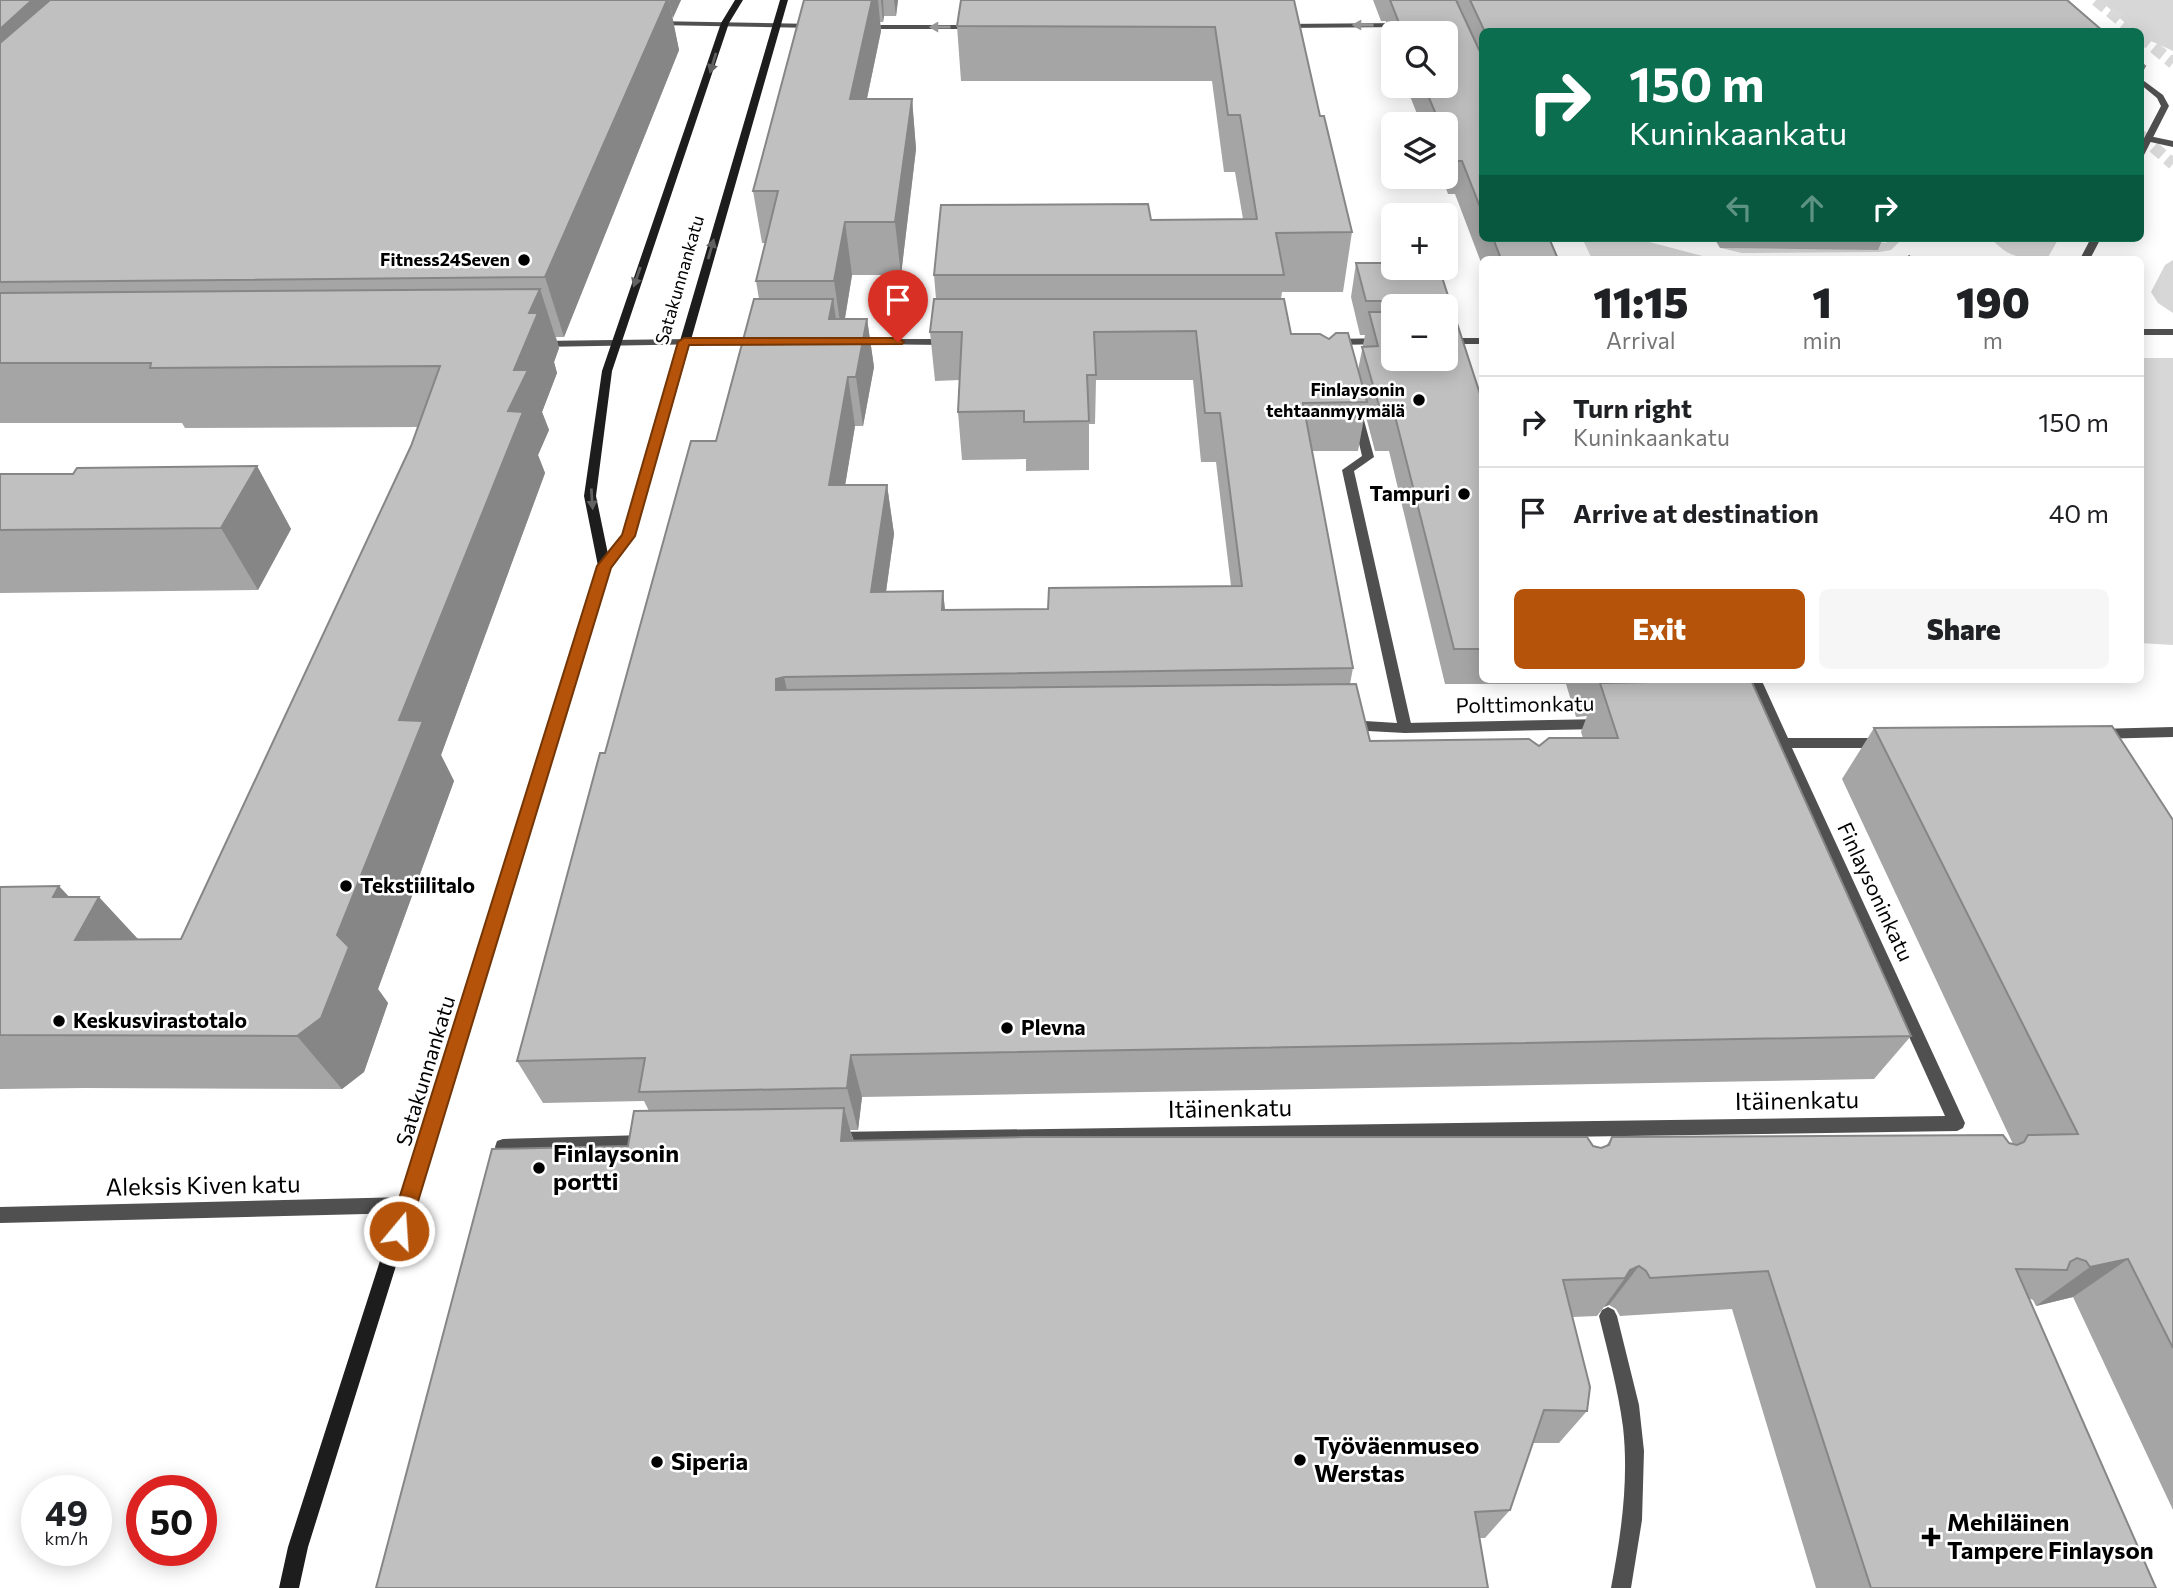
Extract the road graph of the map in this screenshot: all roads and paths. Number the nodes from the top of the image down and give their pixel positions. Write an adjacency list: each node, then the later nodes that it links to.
1 (739, 0): 4 (main road, Satakunnankatu)
2 (784, 0): 5 (main road, Satakunnankatu)
3 (652, 23): 4 (street)
4 (725, 23): 5 (street); 21 (main road, Satakunnankatu, one-way to 21)
5 (777, 25): 8 (street); 22 (main road, Satakunnankatu, one-way to 5)
6 (1381, 25): 7 (street, one-way to 7)
7 (1266, 26)
8 (824, 27)
9 (849, 27): 10 (street, one-way to 9)
10 (988, 27)
11 (2144, 83): 12 (street)
12 (2149, 139): 13 (street); 14 (street)
13 (2173, 144)
14 (2144, 148)
15 (2144, 332): 16 (street)
16 (2173, 332)
17 (773, 341): 22 (street)
18 (1381, 341): 26 (street)
19 (1458, 341): 20 (street)
20 (1479, 341)
21 (614, 342): 22 (street); 27 (street); 30 (main road, Satakunnankatu, one-way to 30)
22 (684, 342): 30 (main road, Satakunnankatu)
23 (843, 342): 24 (street)
24 (954, 342)
25 (1321, 342): 26 (street)
26 (1338, 342): 28 (street)
27 (524, 344)
28 (1342, 357)
29 (1355, 407): 34 (street)
30 (604, 566): 43 (main road, Satakunnankatu)
31 (1755, 683): 37 (street, Finlaysoninkatu)
32 (1338, 724): 34 (street, Polttimonkatu)
33 (1611, 724): 34 (street, Polttimonkatu)
34 (1405, 728)
35 (2173, 732): 36 (street)
36 (2080, 735)
37 (1784, 743): 38 (street); 39 (street, Finlaysoninkatu)
38 (1893, 743)
39 (1959, 1130): 40 (street, Itäinenkatu)
40 (822, 1140)
41 (655, 1143): 42 (street)
42 (503, 1147)
43 (407, 1205): 44 (street, Aleksis Kiven katu); 46 (main road, Satakunnankatu)
44 (0, 1215)
45 (1608, 1316): 47 (street)
46 (289, 1588)
47 (1621, 1588)

